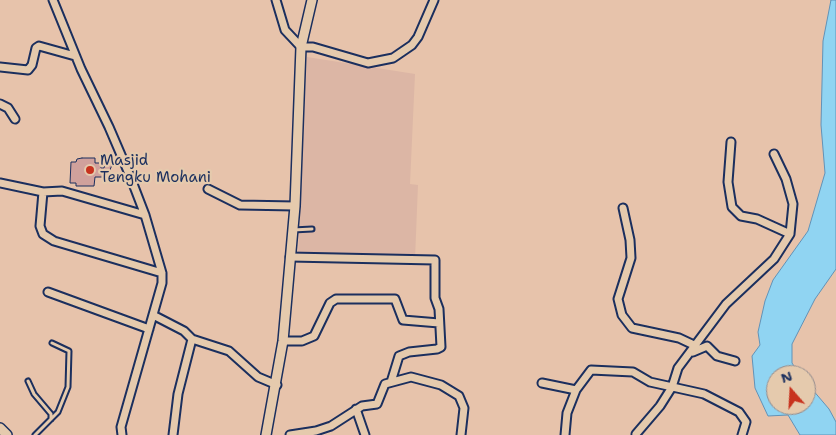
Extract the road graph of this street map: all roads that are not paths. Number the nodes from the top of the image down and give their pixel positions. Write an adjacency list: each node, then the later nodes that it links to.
1 (53, 0): 6 (street)
2 (276, 0): 5 (street)
3 (312, 0): 5 (street)
4 (434, 0): 5 (street)
5 (301, 47): 15 (street)
6 (75, 56): 7 (street); 17 (street)
7 (0, 67)
8 (0, 104): 9 (street)
9 (15, 120)
10 (731, 142): 20 (street)
11 (774, 154): 20 (street)
12 (0, 183): 14 (street)
13 (208, 189): 15 (street)
14 (43, 192): 17 (street); 22 (street)
15 (295, 206): 19 (street)
16 (623, 208): 30 (street)
17 (145, 215): 22 (street)
18 (312, 229): 19 (lane)
19 (292, 230): 21 (street)
20 (790, 234): 30 (street)
21 (290, 257): 25 (street); 28 (street)
22 (162, 273): 24 (street)
23 (48, 292): 26 (street)
24 (153, 315): 26 (street); 27 (street)
25 (439, 323): 28 (street); 34 (street)
26 (149, 329): 45 (street)
27 (192, 340): 36 (street); 46 (street)
28 (283, 341): 36 (street)
29 (52, 343): 40 (lane)
30 (696, 346): 31 (street)
31 (688, 355): 32 (street); 37 (street)
32 (735, 362)
33 (28, 382): 40 (lane)
34 (391, 382): 39 (street); 50 (street)
35 (542, 383): 38 (street)
36 (277, 385): 47 (street)
37 (672, 386): 38 (street); 42 (street); 52 (street)
38 (576, 390): 51 (street)
39 (356, 409): 48 (street); 49 (street)
40 (51, 419): 44 (lane)
41 (0, 428): 43 (street)
42 (636, 434)
43 (7, 435)
44 (35, 435)
45 (122, 435)
46 (173, 435)
47 (266, 435)
48 (290, 435)
49 (366, 435)
50 (460, 435)
51 (565, 435)
52 (742, 435)

